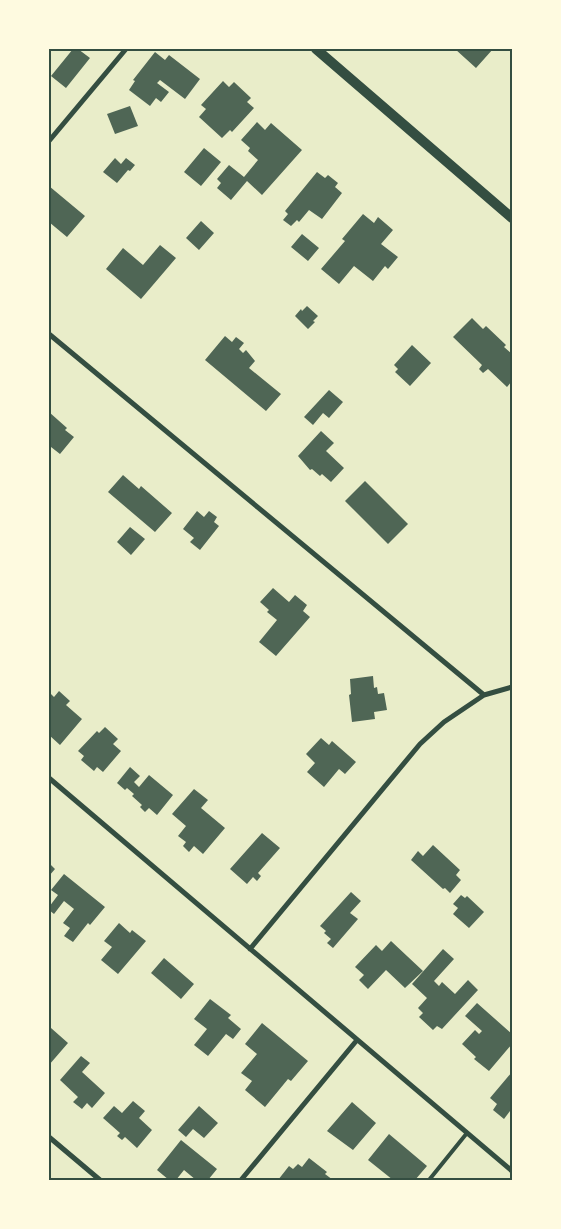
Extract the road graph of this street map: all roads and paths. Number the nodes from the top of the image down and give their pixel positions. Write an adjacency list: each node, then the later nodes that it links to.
1 (126, 49): 3 (street)
2 (316, 49): 4 (main road)
3 (49, 141)
4 (512, 218)
5 (49, 334): 7 (street)
6 (512, 687): 7 (street)
7 (484, 695): 9 (street)
8 (49, 778): 9 (street)
9 (250, 949): 10 (street)
10 (357, 1040): 11 (street); 15 (street)
11 (468, 1133): 13 (street); 16 (lane)
12 (49, 1137): 14 (street)
13 (512, 1171)
14 (100, 1180)
15 (241, 1180)
16 (429, 1180)

